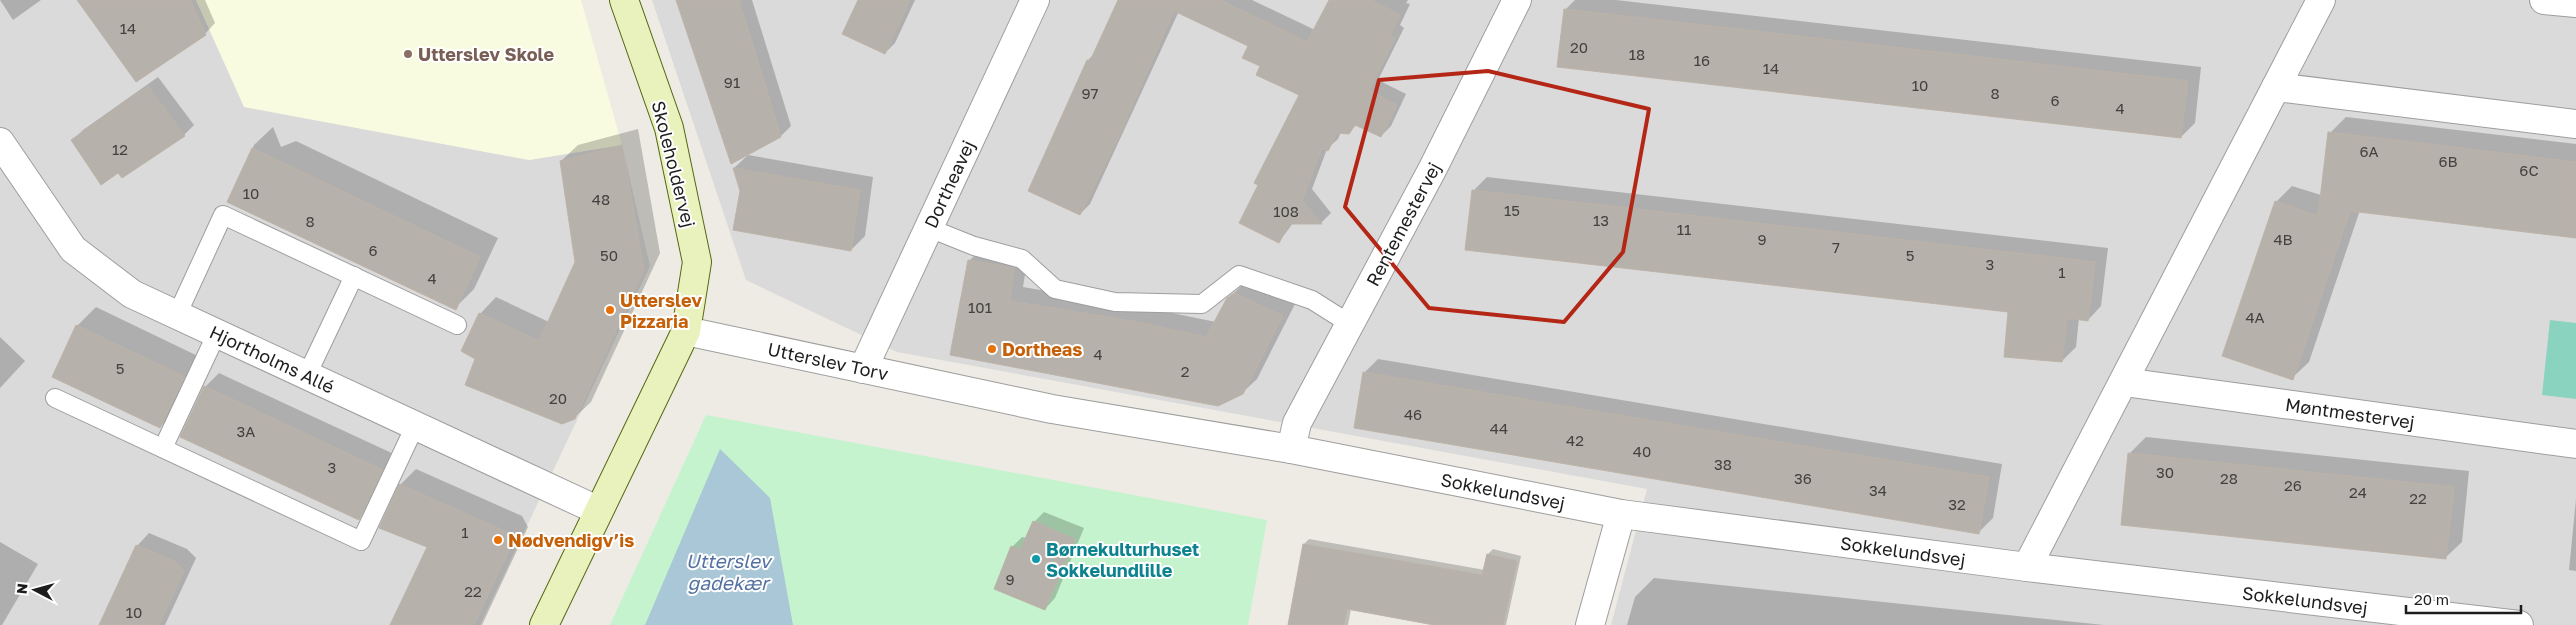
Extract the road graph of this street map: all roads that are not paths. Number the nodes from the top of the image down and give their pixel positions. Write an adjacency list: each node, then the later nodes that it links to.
1 (624, 0): 15 (street, Skoleholdervej)
2 (1035, 0): 10 (street, Dortheavej)
3 (1517, 0): 13 (street, Rentemestervej)
4 (2321, 0): 7 (street)
5 (2544, 0): 6 (street)
6 (2576, 3)
7 (2276, 87): 8 (street); 19 (street)
8 (2576, 124)
9 (0, 142): 12 (street, Hjortholms Allé)
10 (929, 228): 13 (lane); 17 (street, Dortheavej)
11 (354, 276): 12 (lane); 14 (lane); 18 (lane)
12 (177, 315): 16 (street, Hjortholms Allé)
13 (1350, 324): 24 (street, Rentemestervej)
14 (457, 325)
15 (686, 331): 17 (street, Utterslev Torv); 25 (street)
16 (217, 333): 18 (street, Hjortholms Allé); 23 (lane)
17 (863, 369): 24 (street, Utterslev Torv)
18 (307, 375): 21 (street, Hjortholms Allé)
19 (2124, 382): 22 (street, Møntmestervej); 27 (street)
20 (54, 398): 23 (lane)
21 (415, 426): 23 (lane); 25 (street, Hjortholms Allé)
22 (2576, 444)
23 (163, 448)
24 (1291, 449): 26 (street, Sokkelundsvej)
25 (597, 510): 28 (street)
26 (1621, 514): 27 (street, Sokkelundsvej); 29 (street)
27 (2027, 567): 30 (street, Sokkelundsvej)
28 (544, 625)
29 (1590, 625)
30 (2518, 625)

